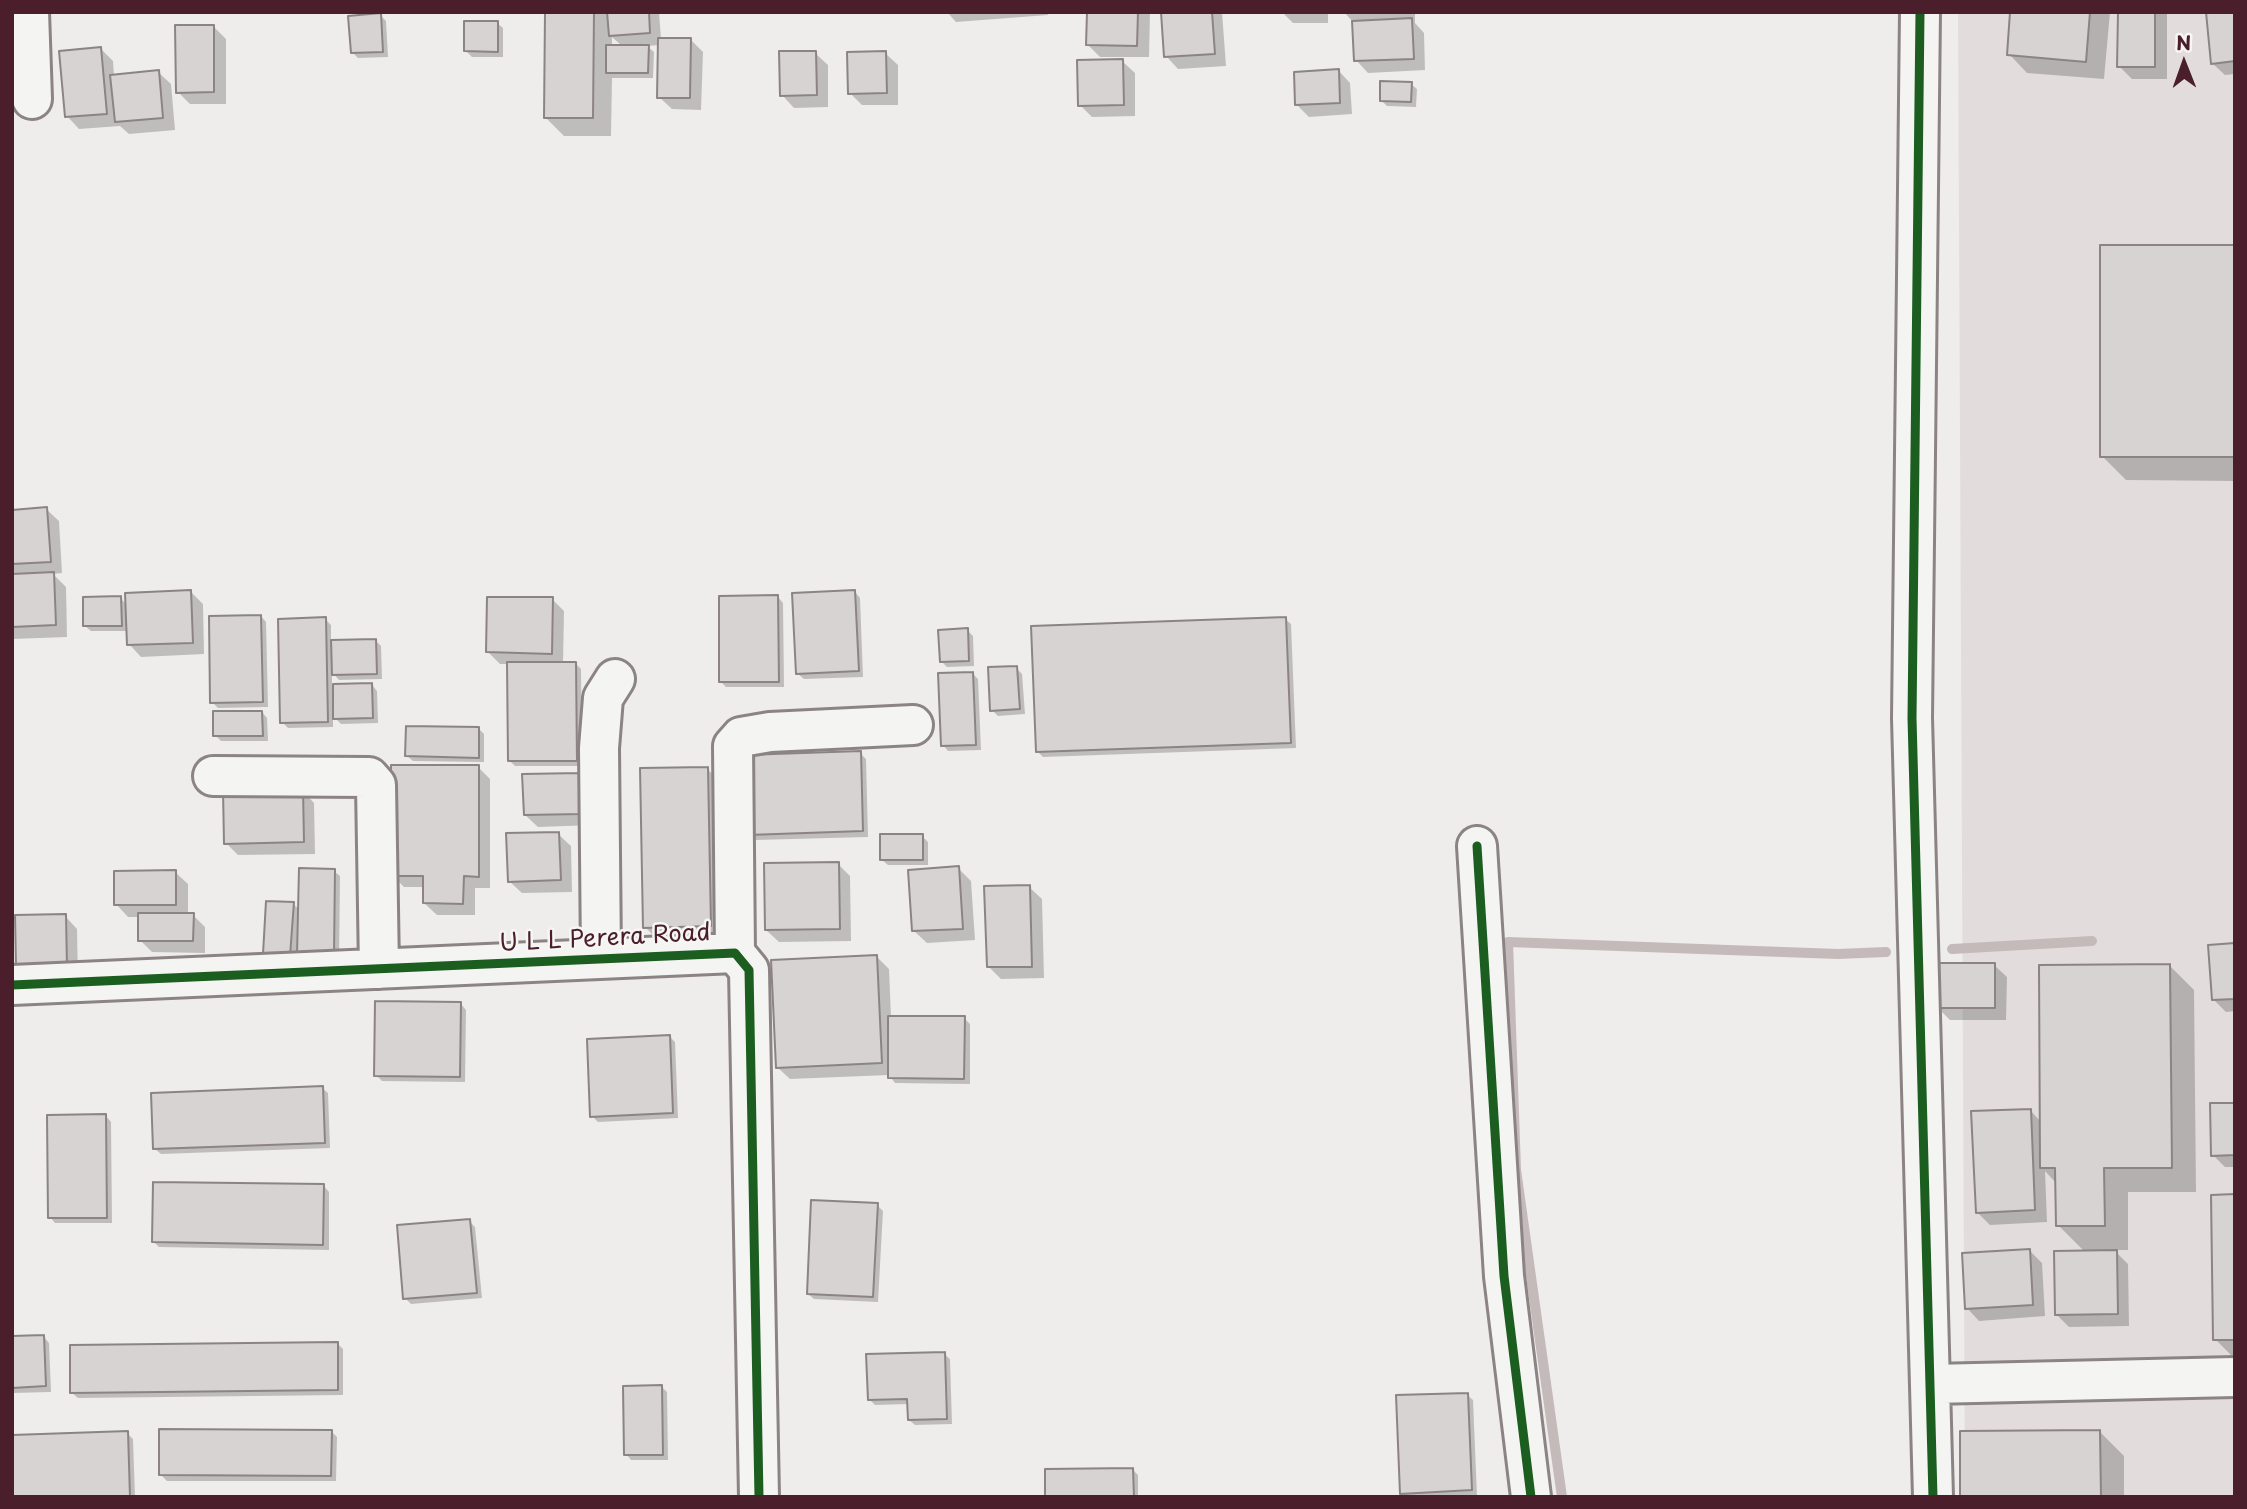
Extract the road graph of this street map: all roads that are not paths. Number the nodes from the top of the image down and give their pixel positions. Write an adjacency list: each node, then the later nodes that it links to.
1 (29, 12): 3 (street)
2 (1920, 12): 13 (street)
3 (33, 99)
4 (614, 679): 9 (street)
5 (912, 725): 8 (street)
6 (213, 776): 10 (street)
7 (1477, 846): 15 (street)
8 (735, 953): 9 (street, U L L Perera Road); 14 (street, U L L Perera Road)
9 (601, 959): 10 (street, U L L Perera Road)
10 (379, 969): 11 (street, U L L Perera Road)
11 (12, 985)
12 (2235, 1377): 13 (street)
13 (1932, 1384): 16 (street)
14 (759, 1497)
15 (1531, 1497)
16 (1933, 1497)

